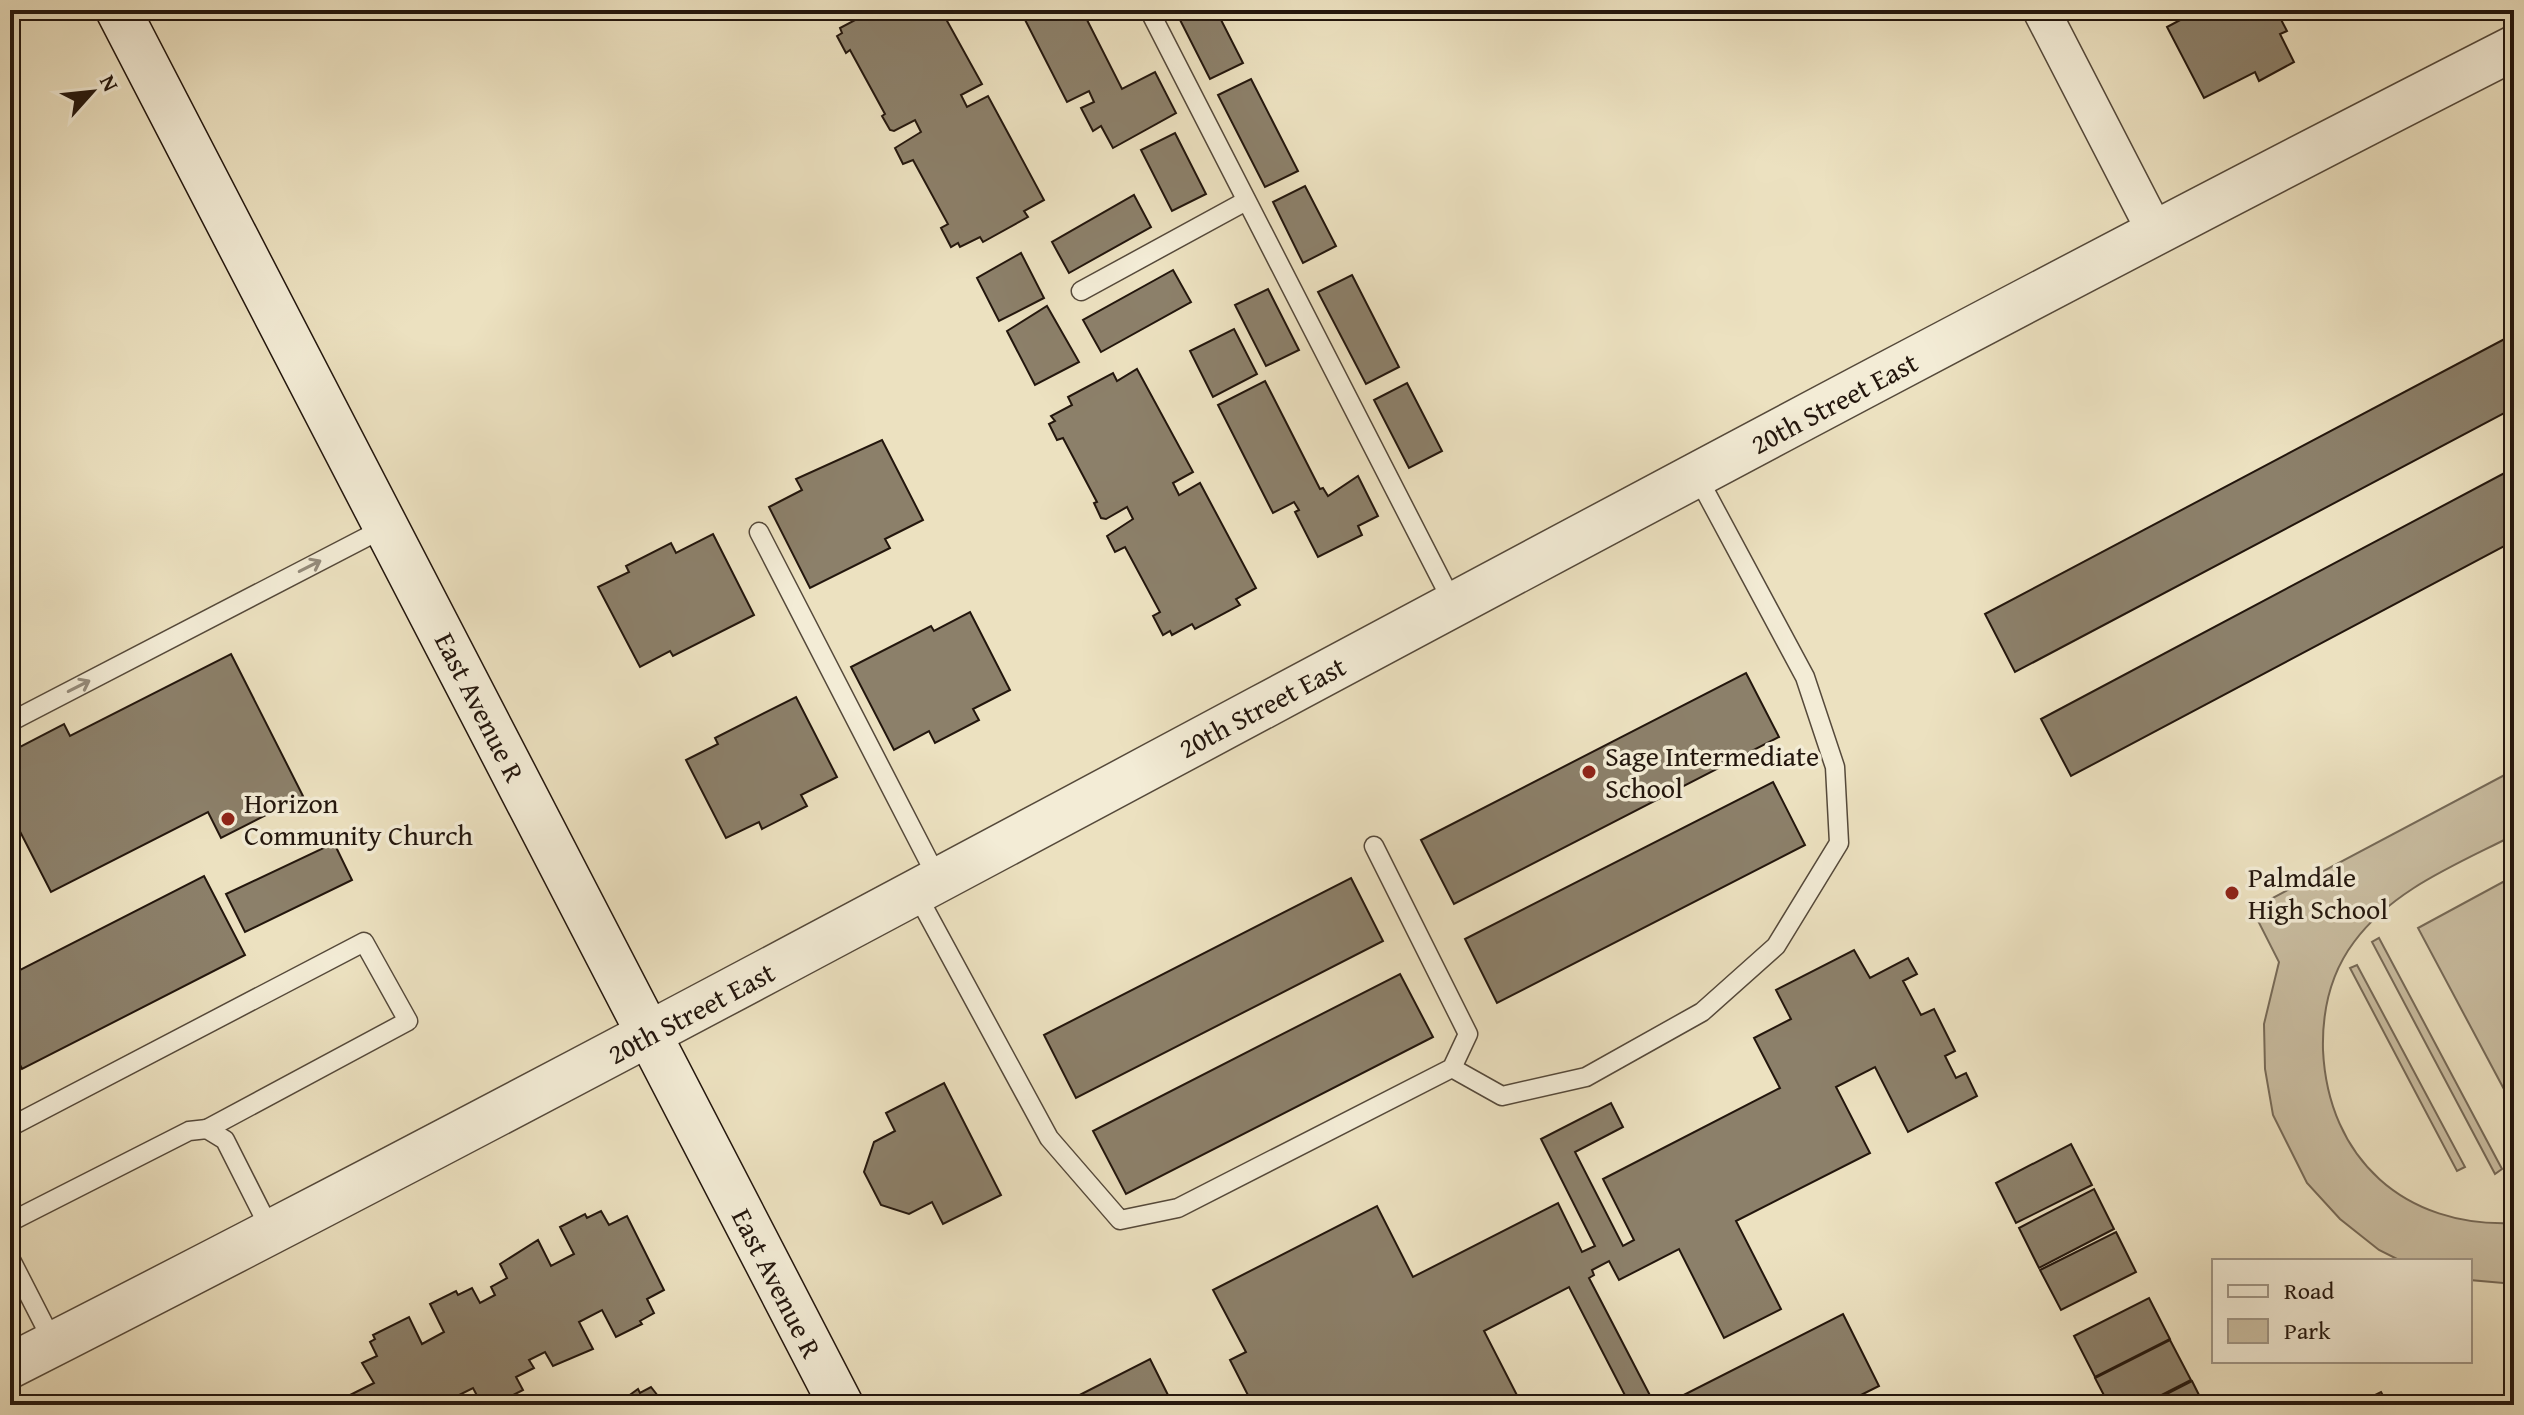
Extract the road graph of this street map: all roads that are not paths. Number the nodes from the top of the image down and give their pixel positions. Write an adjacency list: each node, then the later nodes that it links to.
1 (118, 10): 9 (street, East Avenue R)
2 (1149, 10): 5 (lane)
3 (2041, 10): 6 (street)
4 (2514, 48): 6 (street, 20th Street East)
5 (1246, 201): 7 (lane); 11 (lane)
6 (2155, 231): 8 (street, 20th Street East)
7 (1081, 291)
8 (1697, 476): 11 (street, 20th Street East); 16 (lane)
9 (386, 527): 12 (lane, one-way to 9); 15 (street, East Avenue R)
10 (759, 532): 14 (lane)
11 (1453, 603): 14 (street, 20th Street East)
12 (10, 722)
13 (1374, 846): 16 (lane)
14 (928, 887): 15 (street, 20th Street East); 16 (lane)
15 (650, 1036): 20 (street, 20th Street East); 24 (street, East Avenue R)
16 (1452, 1068)
17 (10, 1127): 18 (lane)
18 (207, 1129): 19 (lane); 20 (lane)
19 (10, 1222)
20 (271, 1231): 22 (street, 20th Street East)
21 (10, 1258): 22 (lane)
22 (54, 1344): 23 (street, 20th Street East)
23 (10, 1366)
24 (841, 1405)

